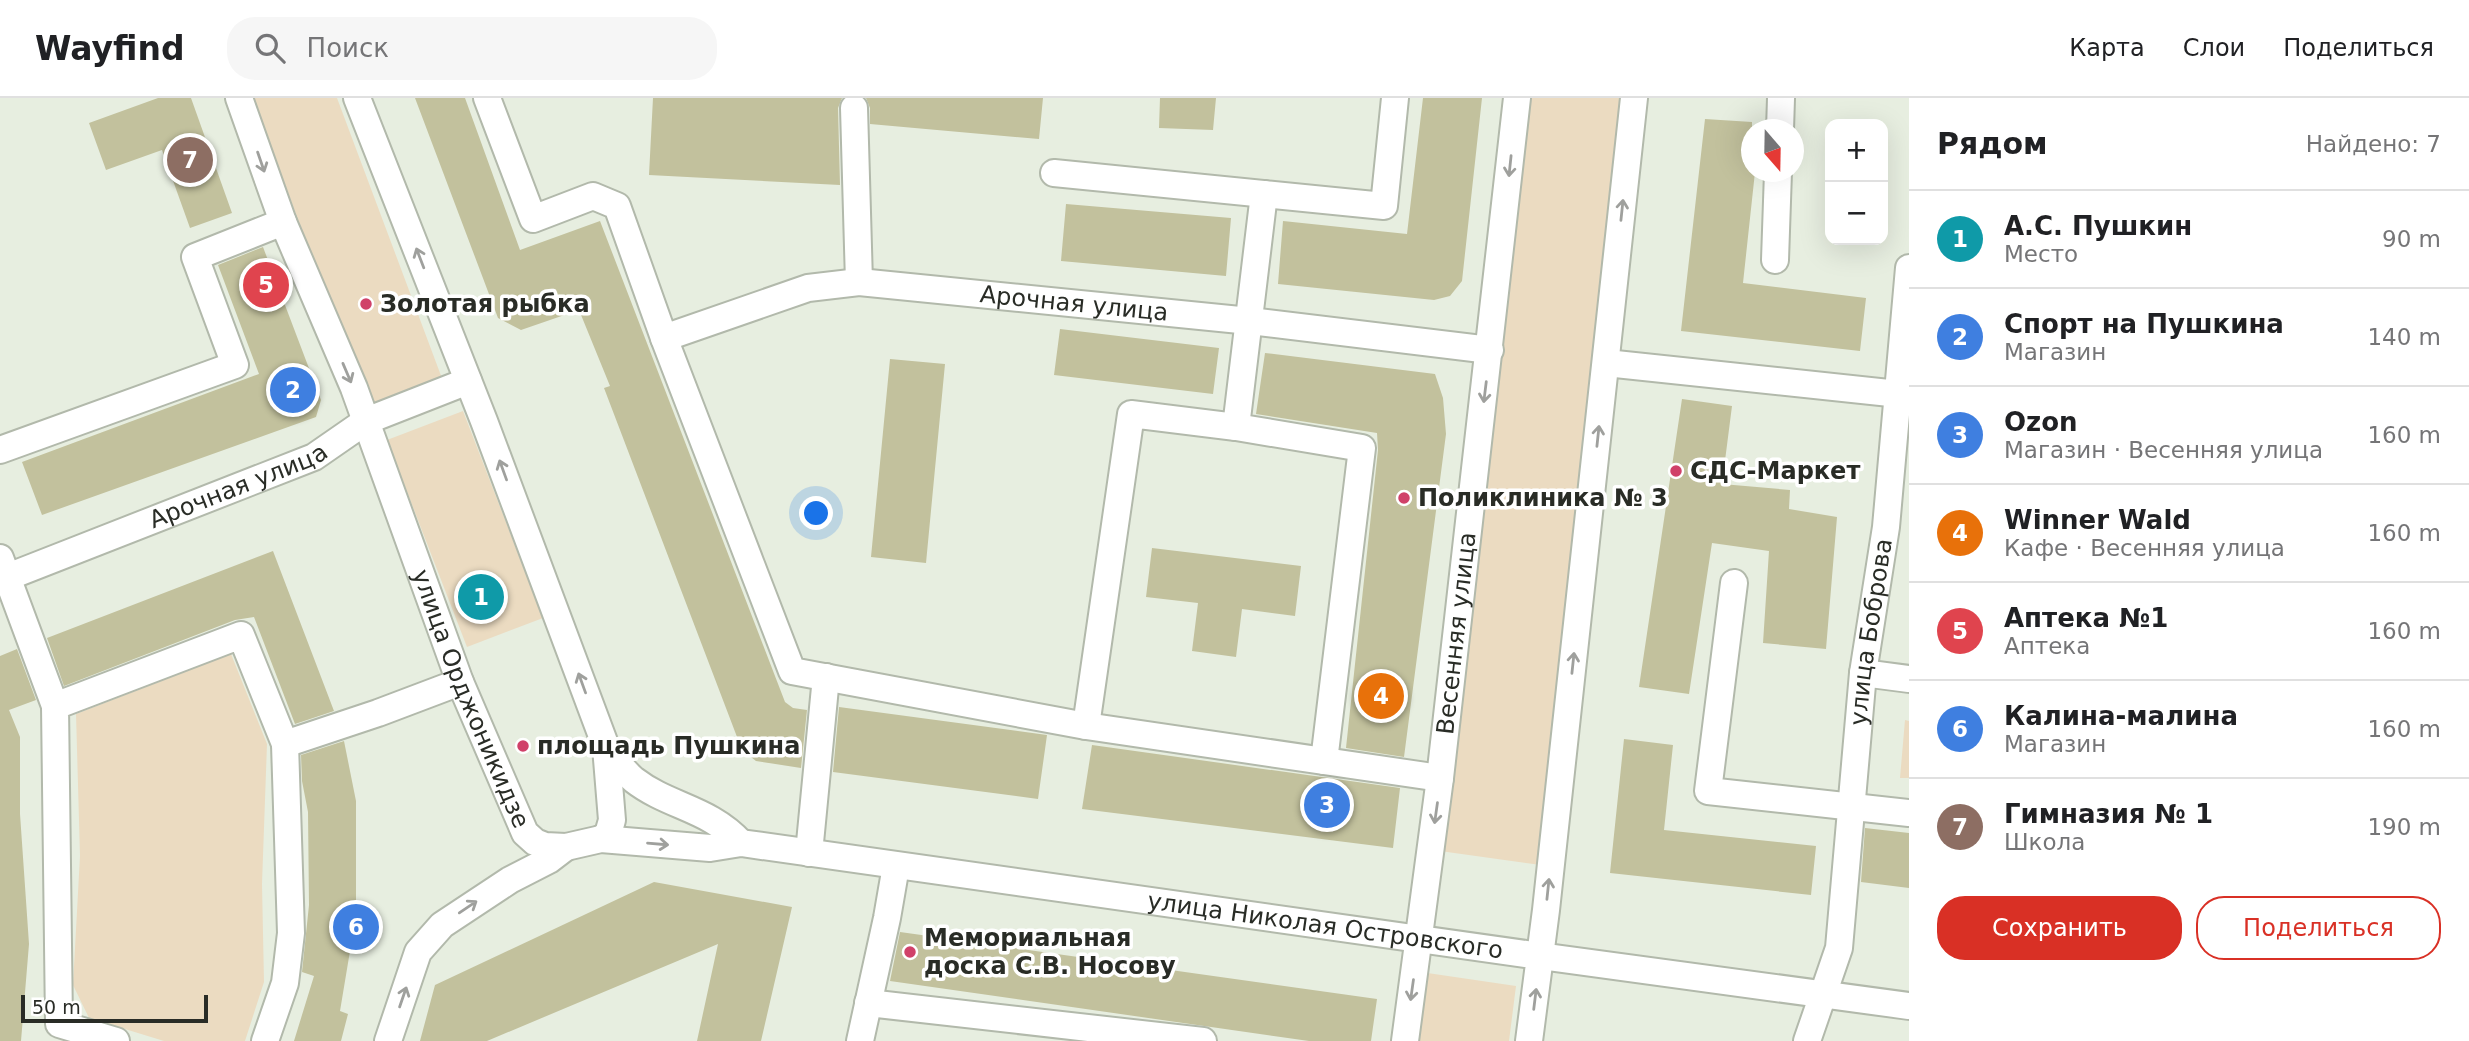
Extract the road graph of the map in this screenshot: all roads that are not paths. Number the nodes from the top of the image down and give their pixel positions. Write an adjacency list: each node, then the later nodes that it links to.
1 (239, 98): 13 (street, улица Орджоникидзе, one-way to 13)
2 (357, 98): 21 (street, one-way to 2)
3 (488, 98): 18 (street)
4 (1395, 98): 12 (street)
5 (1517, 98): 19 (street, Весенняя улица, one-way to 19)
6 (1634, 98): 20 (street, one-way to 6)
7 (1781, 98): 9 (street)
8 (854, 108): 16 (street)
9 (1780, 119)
10 (1054, 173): 12 (street)
11 (1779, 182): 14 (street)
12 (1264, 194): 17 (street)
13 (283, 222): 23 (street, улица Орджоникидзе, one-way to 23); 25 (street)
14 (1775, 260)
15 (1909, 268): 22 (street, улица Боброва)
16 (859, 282): 17 (street, Арочная улица); 18 (street, Арочная улица)
17 (1250, 321): 19 (street, Арочная улица); 24 (street)
18 (664, 338): 30 (street)
19 (1490, 350): 38 (street, Весенняя улица, one-way to 38)
20 (1606, 363): 22 (street); 47 (street, one-way to 20)
21 (468, 381): 23 (street, Арочная улица); 36 (street, one-way to 21)
22 (1904, 394): 26 (street, улица Боброва)
23 (366, 421): 27 (street, Арочная улица); 32 (street, улица Орджоникидзе)
24 (1236, 427): 34 (street); 37 (street)
25 (0, 450)
26 (1898, 528): 29 (street, улица Боброва)
27 (3, 572): 33 (street)
28 (1734, 583): 39 (street)
29 (1863, 673): 31 (street); 39 (street, улица Боброва)
30 (827, 677): 34 (street); 44 (street)
31 (1909, 679)
32 (460, 682): 35 (street); 43 (street, улица Орджоникидзе)
33 (55, 706): 35 (street); 51 (street)
34 (1086, 726): 37 (street)
35 (285, 744): 53 (street)
36 (606, 747): 41 (street); 42 (street)
37 (1324, 761): 38 (street)
38 (1440, 778): 46 (street, Весенняя улица, one-way to 46)
39 (1851, 806): 40 (street); 48 (street, улица Боброва)
40 (1909, 813)
41 (601, 839): 42 (street, улица Орджоникидзе, one-way to 42); 43 (street, улица Орджоникидзе)
42 (741, 843): 44 (street, улица Николая Островского)
43 (566, 847): 54 (street, one-way to 43)
44 (808, 853): 45 (street, улица Николая Островского)
45 (896, 866): 46 (street, улица Николая Островского); 49 (street)
46 (1419, 939): 47 (street, улица Николая Островского); 57 (street, Весенняя улица, one-way to 57)
47 (1540, 956): 48 (street, улица Николая Островского); 58 (street, one-way to 47)
48 (1822, 994): 50 (street, улица Николая Островского); 59 (street, улица Боброва)
49 (868, 1003): 55 (street); 56 (street)
50 (1909, 1006)
51 (57, 1032): 52 (street)
52 (116, 1041)
53 (265, 1041)
54 (387, 1041)
55 (860, 1041)
56 (1203, 1041)
57 (1405, 1041)
58 (1529, 1041)
59 (1807, 1041)

